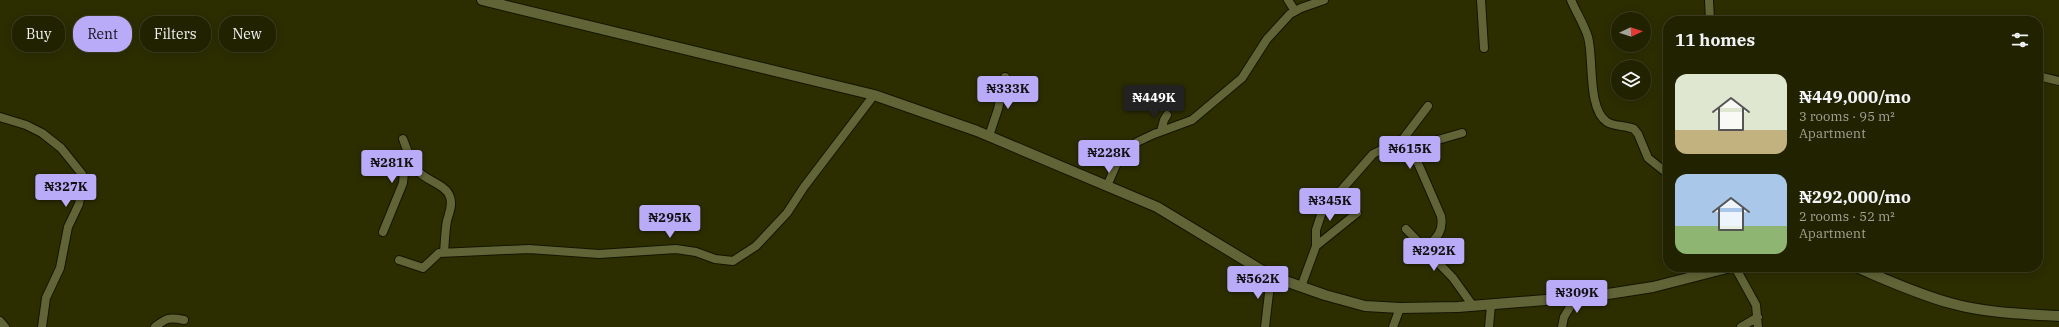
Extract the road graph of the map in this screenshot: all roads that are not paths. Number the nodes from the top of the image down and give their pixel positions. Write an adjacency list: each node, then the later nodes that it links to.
1 (482, 0): 13 (street)
2 (1288, 0): 7 (street)
3 (1324, 0): 7 (street)
4 (1481, 0): 9 (street)
5 (1571, 0): 22 (street)
6 (1709, 0): 8 (street)
7 (1295, 11): 17 (street)
8 (1710, 16)
9 (1484, 48)
10 (1006, 77): 19 (street)
11 (2043, 77): 12 (street)
12 (2059, 81)
13 (874, 95): 19 (street); 29 (street)
14 (1428, 106): 27 (street)
15 (1167, 114): 17 (street)
16 (0, 117): 45 (street)
17 (1162, 131): 23 (street)
18 (1462, 133): 28 (street)
19 (989, 136): 23 (street)
20 (403, 139): 21 (street)
21 (412, 161): 26 (street); 29 (street)
22 (1663, 170)
23 (1107, 186): 34 (street)
24 (1357, 213): 27 (street)
25 (1406, 229): 28 (street)
26 (383, 232)
27 (1316, 246): 35 (street)
28 (1425, 249): 38 (street)
29 (444, 252): 30 (street)
30 (399, 260)
31 (1712, 272): 36 (street)
32 (1738, 272): 41 (street)
33 (1867, 272): 40 (street)
34 (1270, 276): 35 (street); 47 (street)
35 (1301, 287): 39 (street)
36 (1576, 297): 37 (street); 50 (street)
37 (1491, 304): 38 (street); 49 (street)
38 (1473, 306): 39 (street)
39 (1400, 308): 48 (street)
40 (2059, 316)
41 (1758, 317): 51 (street); 52 (street)
42 (184, 320): 46 (street)
43 (0, 321): 44 (street)
44 (5, 327)
45 (42, 327)
46 (154, 327)
47 (1265, 327)
48 (1393, 327)
49 (1489, 327)
50 (1562, 327)
51 (1741, 327)
52 (1758, 327)

